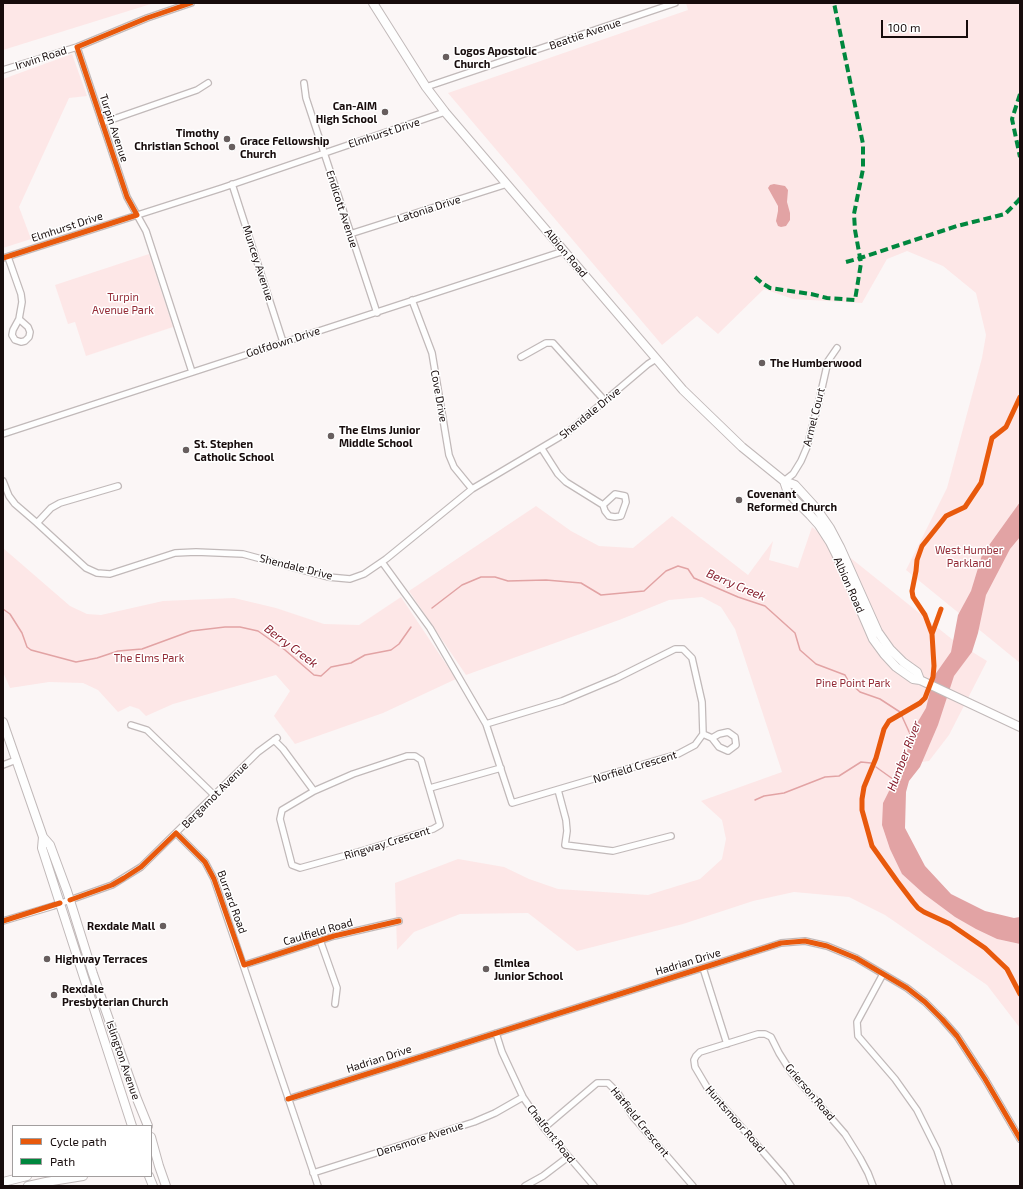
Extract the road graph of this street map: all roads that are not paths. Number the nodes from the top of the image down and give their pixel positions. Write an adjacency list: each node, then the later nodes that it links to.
1 (191, 3): 4 (street, Irwin Road)
2 (675, 3): 8 (street, Beattie Avenue)
3 (376, 4): 8 (main road, Albion Road)
4 (77, 47): 5 (street, Irwin Road); 10 (street, Turpin Avenue)
5 (3, 70)
6 (208, 83): 10 (street)
7 (304, 83): 11 (street, Endicott Avenue)
8 (426, 87): 9 (main road, Albion Road)
9 (445, 112): 11 (street, Elmhurst Drive); 13 (main road, Albion Road)
10 (102, 123): 14 (street, Turpin Avenue)
11 (324, 153): 12 (street, Elmhurst Drive); 15 (street, Endicott Avenue)
12 (232, 184): 14 (street, Elmhurst Drive); 21 (street, Muncey Avenue)
13 (507, 184): 15 (street, Latonia Drive); 16 (main road, Albion Road)
14 (137, 214): 17 (street, Elmhurst Drive); 25 (street, Turpin Avenue)
15 (350, 234): 19 (street, Endicott Avenue)
16 (564, 251): 18 (street, Golfdown Drive); 24 (main road, Albion Road)
17 (6, 257): 20 (street)
18 (412, 300): 19 (street, Golfdown Drive); 32 (street, Cove Drive)
19 (377, 312): 21 (street, Golfdown Drive)
20 (19, 318)
21 (283, 342): 25 (street, Golfdown Drive)
22 (837, 348): 30 (street, Armel Court)
23 (521, 356): 26 (street)
24 (656, 359): 26 (street, Shendale Drive); 30 (main road, Albion Road)
25 (192, 372): 27 (street, Golfdown Drive)
26 (605, 401): 28 (street, Shendale Drive)
27 (3, 434)
28 (542, 449): 32 (street, Shendale Drive); 33 (street)
29 (3, 481): 34 (street, Shendale Drive)
30 (784, 481): 39 (main road, Albion Road)
31 (118, 486): 34 (street)
32 (472, 489): 35 (street, Shendale Drive)
33 (603, 505): 33 (street)
34 (37, 523): 35 (street, Shendale Drive)
35 (382, 562): 37 (street, Norfield Crescent)
36 (3, 722): 42 (main road, Islington Avenue)
37 (486, 724): 40 (street); 44 (street, Norfield Crescent)
38 (131, 725): 48 (street)
39 (1020, 727)
40 (702, 734): 41 (street); 46 (street, Norfield Crescent)
41 (712, 738)
42 (16, 760): 43 (street); 51 (main road, Islington Avenue)
43 (3, 765)
44 (501, 768): 45 (street); 46 (street, Norfield Crescent)
45 (430, 788): 47 (street, Ringway Crescent); 47 (street, Ringway Crescent)
46 (558, 790): 50 (street)
47 (314, 791): 48 (street, Bergamot Avenue)
48 (214, 795): 49 (street, Bergamot Avenue)
49 (176, 834): 52 (street, Bergamot Avenue); 57 (street, Burrard Road)
50 (671, 836)
51 (43, 837): 52 (main road, Islington Avenue); 53 (main road, Islington Avenue)
52 (70, 900): 53 (street, Bergamot Avenue); 66 (main road, Islington Avenue)
53 (60, 903): 55 (street, Bergamot Avenue); 65 (main road, Islington Avenue)
54 (399, 921): 56 (street, Caulfield Road)
55 (3, 922)
56 (320, 940): 57 (street, Caulfield Road); 60 (street)
57 (244, 965): 64 (street, Burrard Road)
58 (703, 968): 59 (street, Hadrian Drive); 61 (street, Hadrian Drive); 62 (street)
59 (883, 974): 68 (street, Hadrian Drive); 84 (street)
60 (335, 1004)
61 (496, 1033): 63 (street, Chalfont Road); 64 (street, Hadrian Drive)
62 (727, 1044): 82 (street, Huntsmoor Road); 83 (street, Grierson Road)
63 (523, 1097): 67 (street, Chalfont Road); 72 (street, Densmore Avenue)
64 (288, 1098): 72 (street, Burrard Road)
65 (132, 1125)
66 (148, 1125)
67 (544, 1128): 70 (street, Chalfont Road); 81 (street, Hatfield Crescent)
68 (1020, 1139)
69 (153, 1156): 71 (main road)
70 (568, 1157): 79 (street); 80 (street, Chalfont Road)
71 (155, 1167): 77 (main road)
72 (313, 1173): 78 (street, Burrard Road)
73 (23, 1177): 75 (main road)
74 (76, 1177): 76 (main road)
75 (3, 1182)
76 (28, 1186)
77 (166, 1186)
78 (318, 1186)
79 (525, 1186)
80 (594, 1186)
81 (694, 1186)
82 (791, 1186)
83 (873, 1186)
84 (949, 1186)

